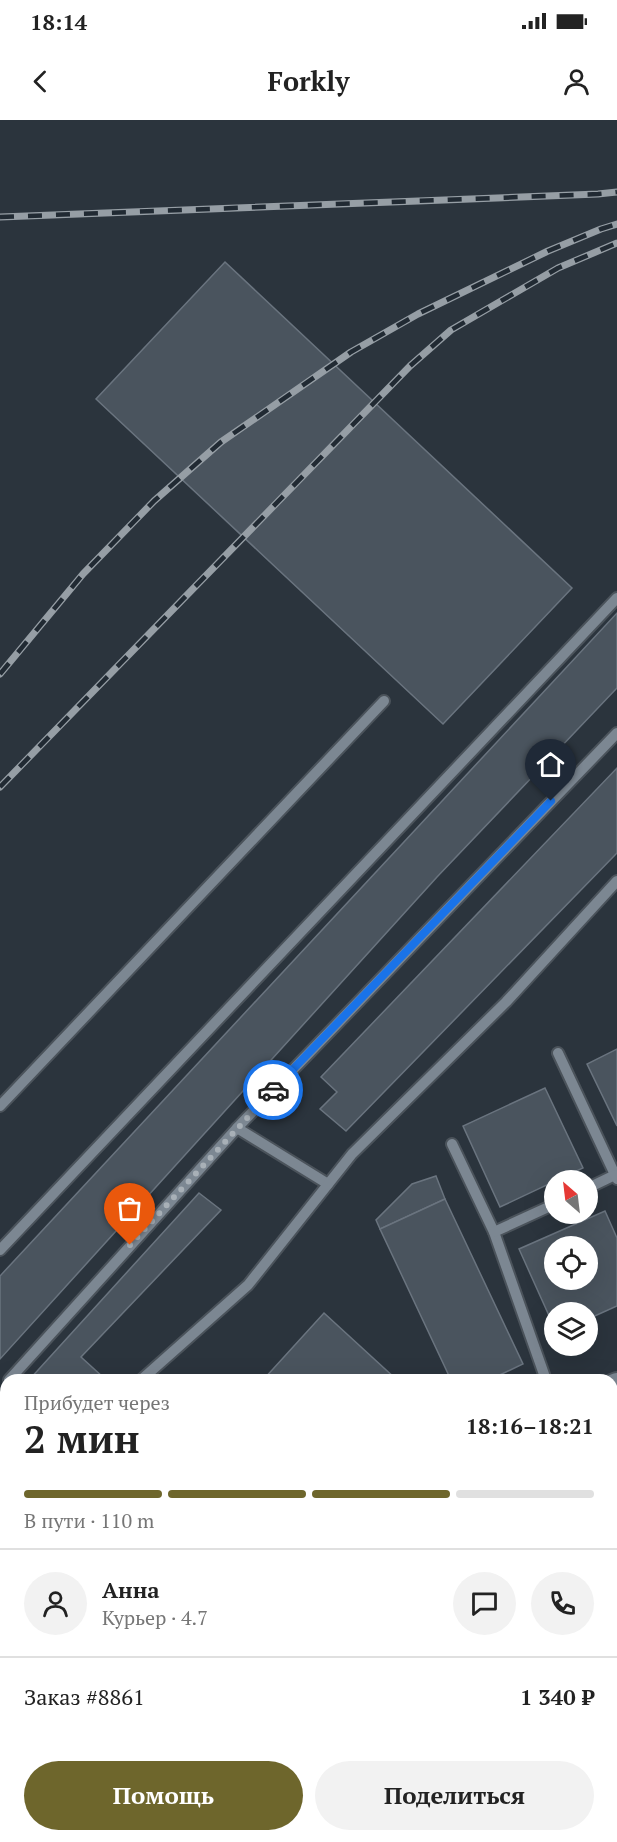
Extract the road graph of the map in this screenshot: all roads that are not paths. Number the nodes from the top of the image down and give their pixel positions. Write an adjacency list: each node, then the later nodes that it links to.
1 (617, 598): 14 (lane)
2 (384, 701): 6 (lane)
3 (617, 733): 7 (lane)
4 (617, 881): 10 (lane)
5 (558, 1053): 9 (lane)
6 (0, 1106)
7 (237, 1128): 10 (lane); 15 (lane)
8 (452, 1144): 13 (lane)
9 (616, 1177): 11 (lane)
10 (328, 1184): 16 (lane)
11 (598, 1184)
12 (544, 1209): 13 (lane)
13 (494, 1232): 17 (lane)
14 (0, 1250)
15 (14, 1374)
16 (148, 1374)
17 (544, 1374)

